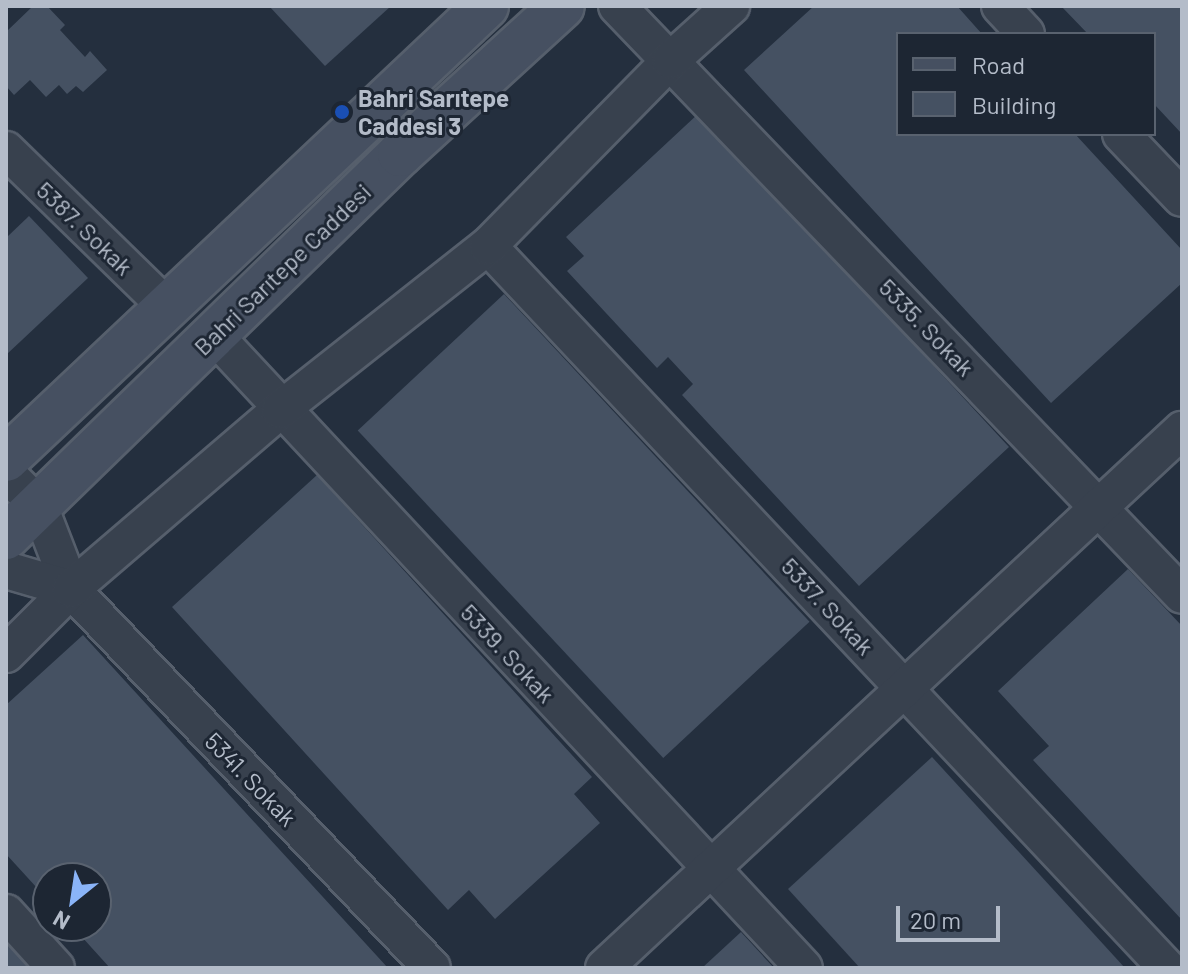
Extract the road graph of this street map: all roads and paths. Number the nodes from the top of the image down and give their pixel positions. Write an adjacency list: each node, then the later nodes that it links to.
1 (486, 6): 12 (main road)
2 (562, 6): 13 (main road, Bahri Sarıtepe Caddesi)
3 (617, 6): 7 (street, 5335. Sokak)
4 (731, 6): 7 (street)
5 (1000, 6): 6 (street)
6 (1024, 32)
7 (671, 60): 11 (street); 18 (street, 5335. Sokak)
8 (1123, 136): 10 (street)
9 (6, 150): 12 (street, 5387. Sokak)
10 (1182, 198)
11 (488, 246): 14 (street); 25 (street, 5337. Sokak)
12 (165, 305): 16 (main road)
13 (214, 335): 14 (street, 5339. Sokak); 19 (main road, Bahri Sarıtepe Caddesi)
14 (280, 410): 22 (street); 26 (street, 5339. Sokak)
15 (1182, 430): 18 (street)
16 (6, 459)
17 (6, 473): 19 (street)
18 (1097, 505): 23 (street, 5335. Sokak); 25 (street)
19 (39, 506): 20 (main road, Bahri Sarıtepe Caddesi); 22 (street)
20 (6, 537)
21 (6, 570): 22 (street)
22 (71, 589): 24 (street); 29 (street, 5341. Sokak)
23 (1182, 595)
24 (6, 654)
25 (904, 687): 26 (street); 32 (street, 5337. Sokak)
26 (711, 869): 30 (street); 31 (street, 5339. Sokak)
27 (6, 913): 28 (street)
28 (56, 968)
29 (432, 968)
30 (604, 968)
31 (804, 968)
32 (1167, 968)

